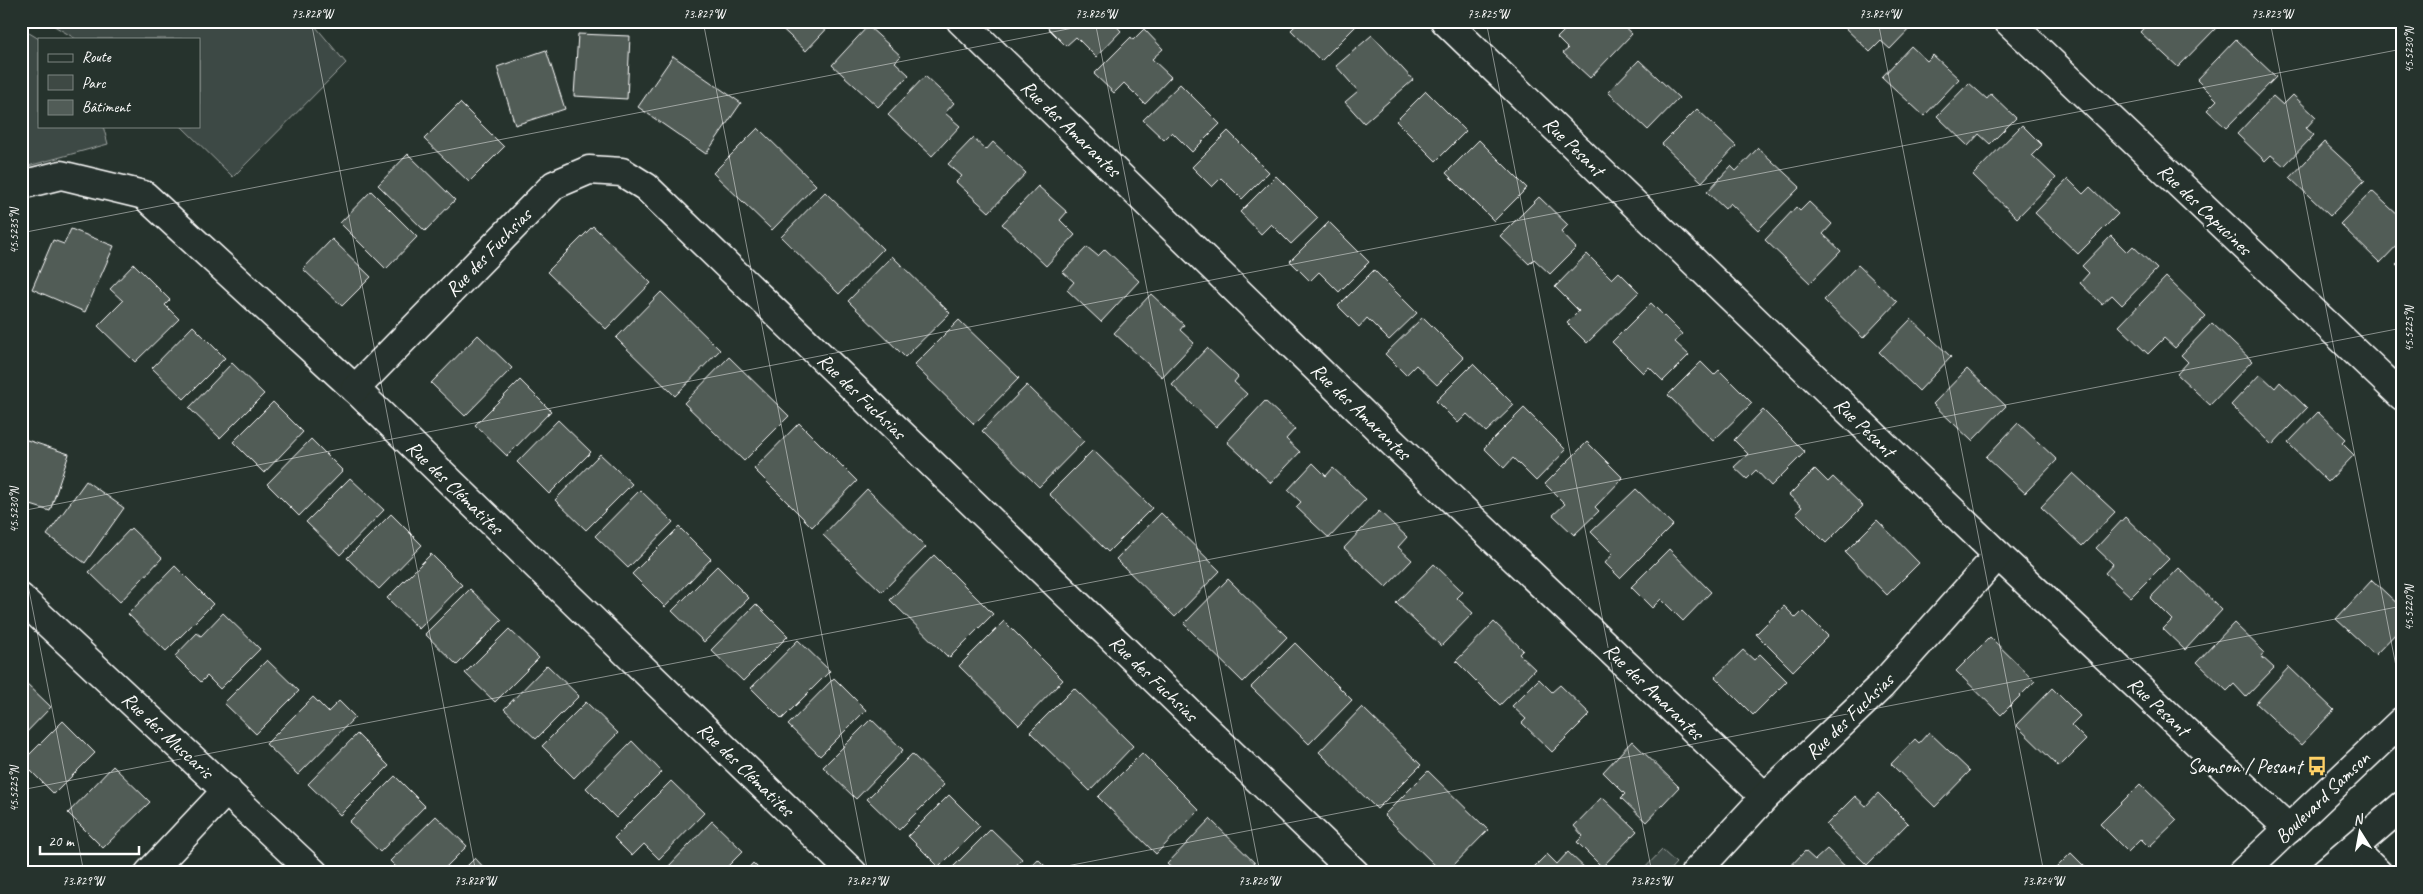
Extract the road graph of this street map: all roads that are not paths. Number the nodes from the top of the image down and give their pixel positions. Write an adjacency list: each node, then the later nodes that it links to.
1 (961, 21): 11 (street, Rue des Amarantes)
2 (1445, 21): 7 (street, Rue Pesant)
3 (2008, 21): 6 (street, Rue des Capucines)
4 (21, 185): 5 (street, Rue des Clématites)
5 (355, 389): 17 (street, Rue des Clématites); 18 (street, Rue des Fuchsias)
6 (2402, 396)
7 (1998, 556): 11 (street, Rue des Fuchsias); 13 (street, Rue Pesant)
8 (21, 598): 10 (street, Rue des Muscaris)
9 (2402, 721): 13 (street, Boulevard Samson)
10 (226, 790): 15 (street); 16 (street, Rue des Muscaris)
11 (1765, 797): 19 (street, Rue des Fuchsias)
12 (2402, 806): 14 (street)
13 (2289, 829): 20 (street, Boulevard Samson)
14 (2353, 849): 21 (street); 22 (street)
15 (149, 873)
16 (314, 873)
17 (853, 873)
18 (1355, 873)
19 (1695, 873)
20 (2242, 873)
21 (2324, 873)
22 (2378, 873)

